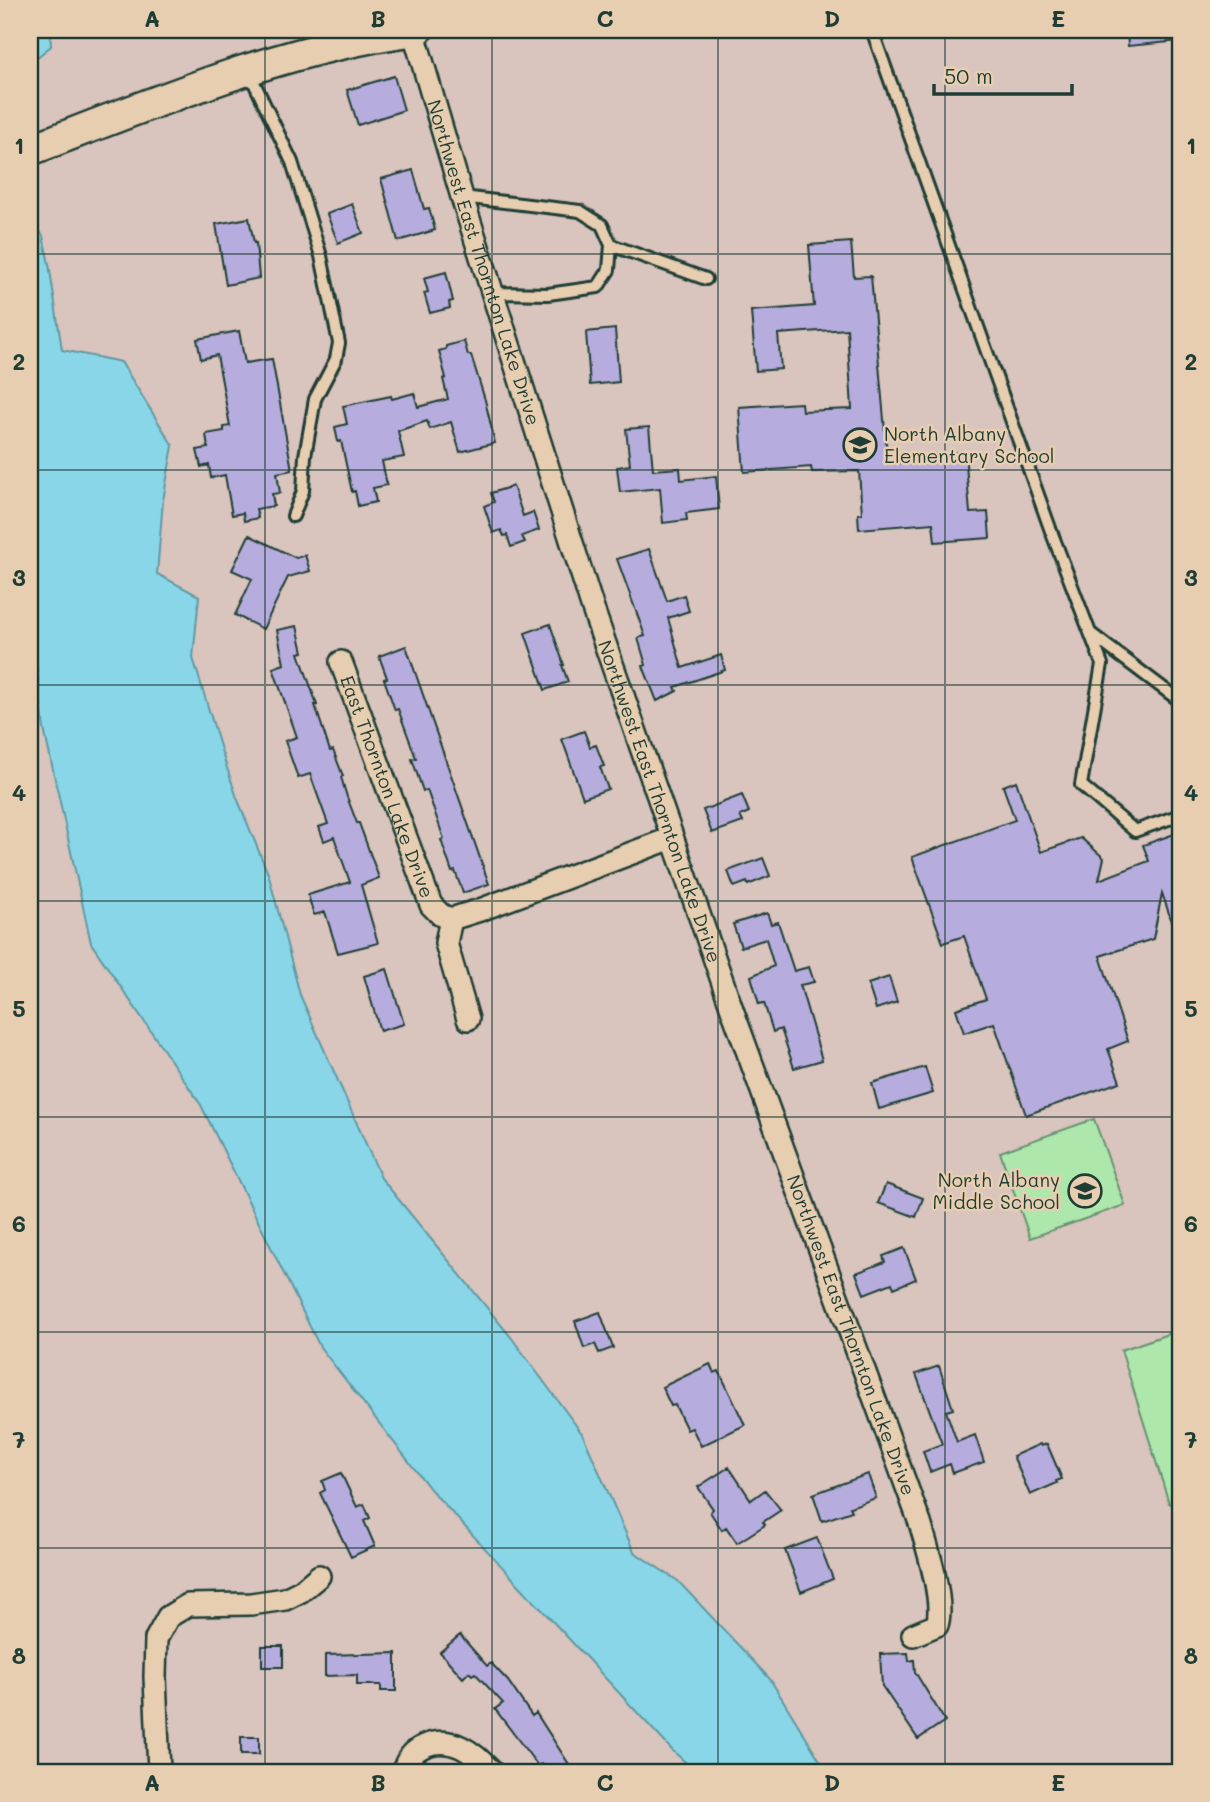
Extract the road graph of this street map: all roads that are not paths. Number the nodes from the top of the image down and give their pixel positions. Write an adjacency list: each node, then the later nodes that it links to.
1 (415, 30): 3 (main road); 5 (street, Northwest East Thornton Lake Drive)
2 (872, 30): 10 (lane)
3 (247, 70): 4 (main road); 9 (lane)
4 (30, 150)
5 (462, 197): 6 (lane); 8 (street, Northwest East Thornton Lake Drive)
6 (611, 245): 7 (lane); 8 (lane)
7 (706, 279)
8 (494, 293): 14 (street, Northwest East Thornton Lake Drive)
9 (293, 516)
10 (1090, 634): 12 (lane); 13 (lane)
11 (341, 662): 15 (street, East Thornton Lake Drive)
12 (1180, 701)
13 (1180, 815)
14 (671, 838): 15 (street, East Thornton Lake Drive); 18 (street, Northwest East Thornton Lake Drive)
15 (451, 919): 16 (street)
16 (468, 1019)
17 (319, 1576): 19 (street)
18 (914, 1635)
19 (159, 1772)
20 (403, 1772): 21 (street)
21 (492, 1772)

